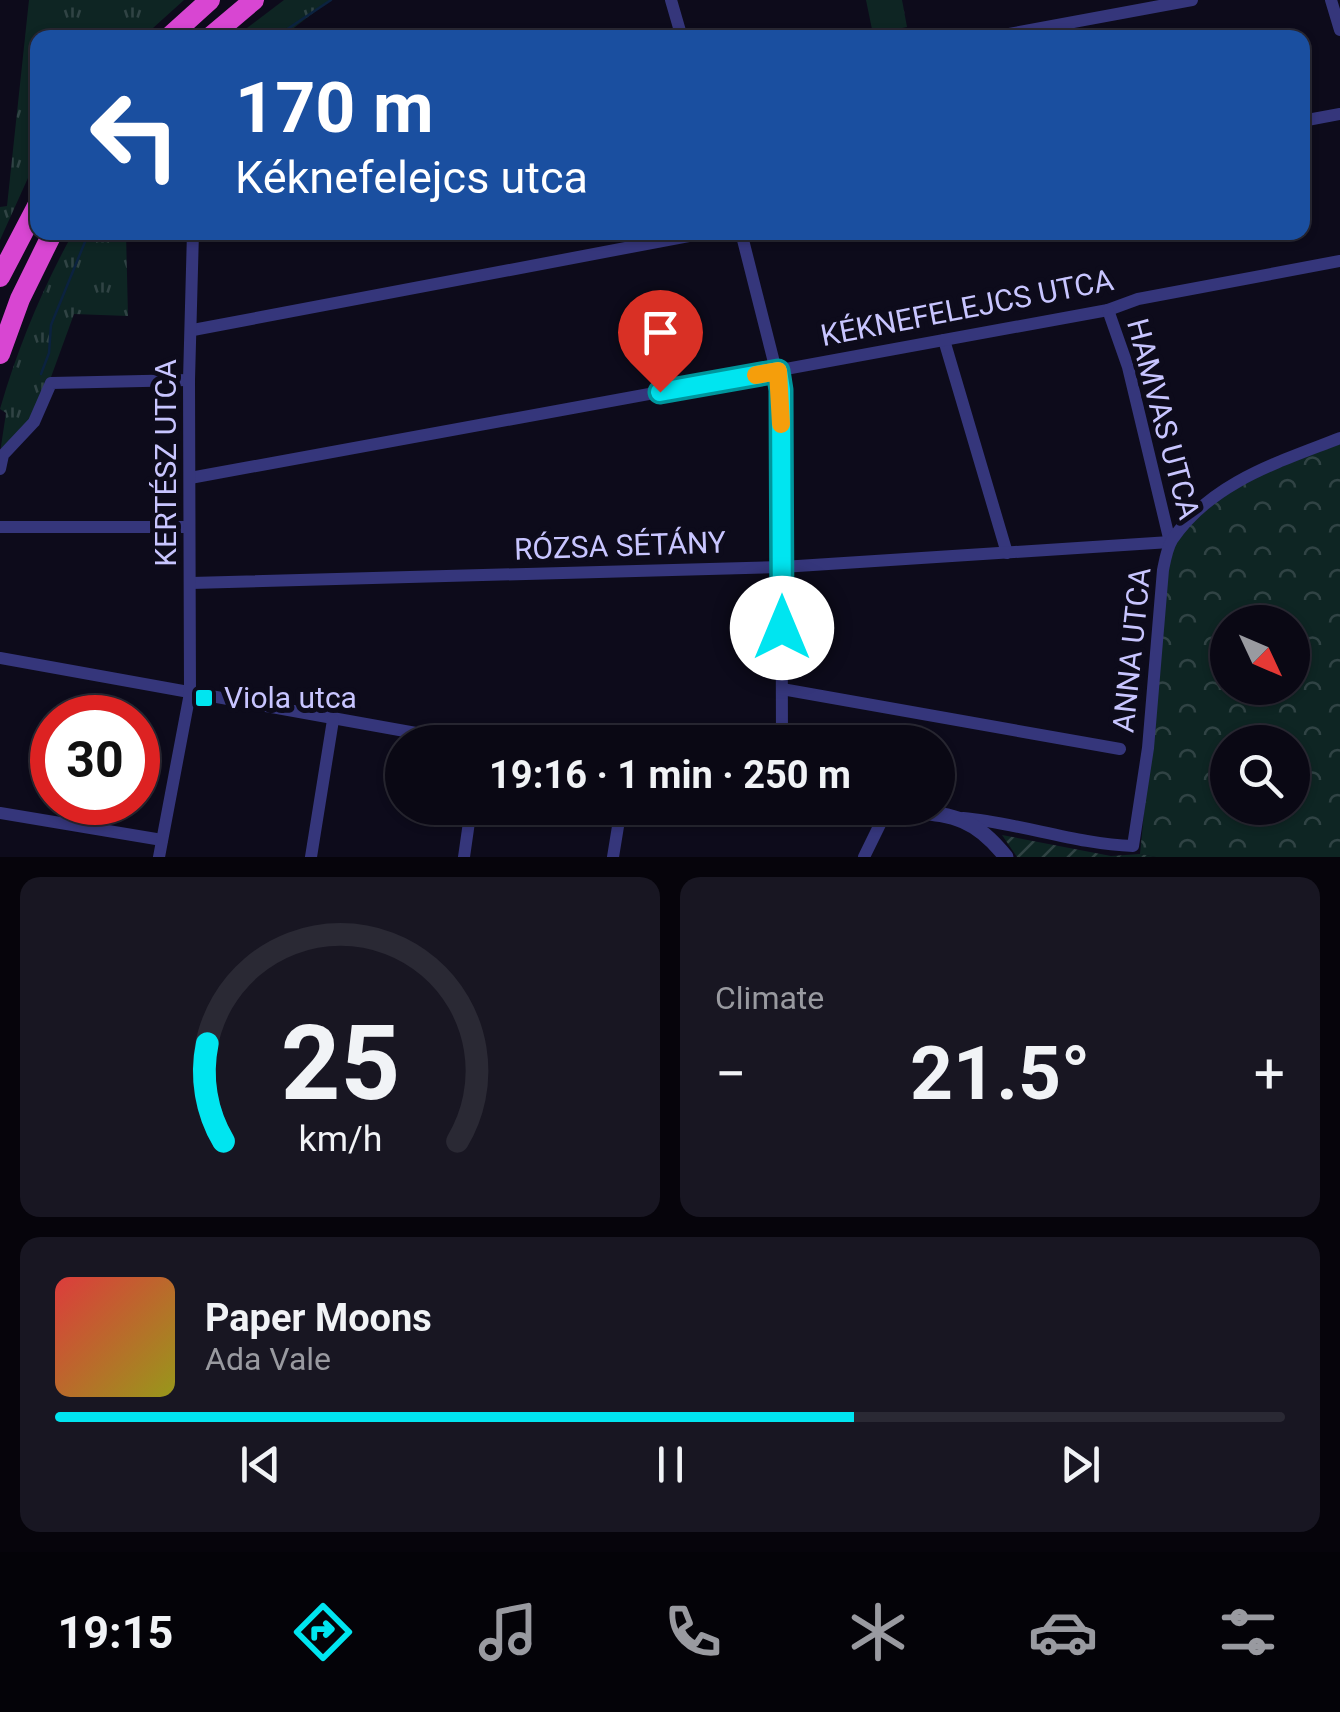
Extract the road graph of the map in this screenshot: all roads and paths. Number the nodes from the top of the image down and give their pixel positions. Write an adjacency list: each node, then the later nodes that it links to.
1 (210, 0): 6 (highway)
2 (254, 0): 7 (highway)
3 (671, 0): 8 (street)
4 (1192, 0): 9 (street)
5 (1331, 0): 10 (street)
6 (177, 30)
7 (218, 30)
8 (680, 30)
9 (1029, 30)
10 (1340, 30)
11 (1340, 114): 12 (street)
12 (1310, 120)
13 (30, 219): 19 (highway)
14 (49, 240): 23 (highway)
15 (193, 240): 21 (street, KERTÉSZ UTCA)
16 (668, 240): 21 (street)
17 (742, 240): 24 (street)
18 (1340, 261): 20 (street, KÉKNEFELEJCS UTCA)
19 (0, 277)
20 (1108, 310): 22 (street, KÉKNEFELEJCS UTCA); 31 (street, HAMVAS UTCA)
21 (192, 330): 25 (street, KERTÉSZ UTCA)
22 (944, 340): 24 (street, KÉKNEFELEJCS UTCA); 32 (street)
23 (0, 354)
24 (778, 371): 28 (street, KÉKNEFELEJCS UTCA); 33 (street)
25 (189, 380): 27 (street); 28 (street, KERTÉSZ UTCA)
26 (1340, 438): 31 (street, ANNA UTCA)
27 (1, 462)
28 (190, 478): 30 (street, KERTÉSZ UTCA)
29 (0, 526): 30 (street)
30 (188, 527): 34 (street, KERTÉSZ UTCA)
31 (1170, 542): 32 (street, RÓZSA SÉTÁNY); 44 (street, ANNA UTCA)
32 (1007, 553): 33 (street, RÓZSA SÉTÁNY)
33 (782, 567): 34 (street, RÓZSA SÉTÁNY); 36 (street)
34 (191, 583): 37 (street, KERTÉSZ UTCA)
35 (0, 658): 37 (street)
36 (782, 689): 39 (street); 41 (street)
37 (190, 693): 38 (street); 48 (street)
38 (333, 720): 40 (street); 50 (street)
39 (782, 725)
40 (385, 729)
41 (1120, 748)
42 (0, 814): 48 (street)
43 (955, 817): 44 (street)
44 (963, 818): 54 (street)
45 (469, 825): 51 (street)
46 (618, 825): 52 (street)
47 (880, 825): 53 (street)
48 (162, 840): 49 (street)
49 (159, 857)
50 (311, 857)
51 (464, 857)
52 (613, 857)
53 (864, 857)
54 (1006, 857)

